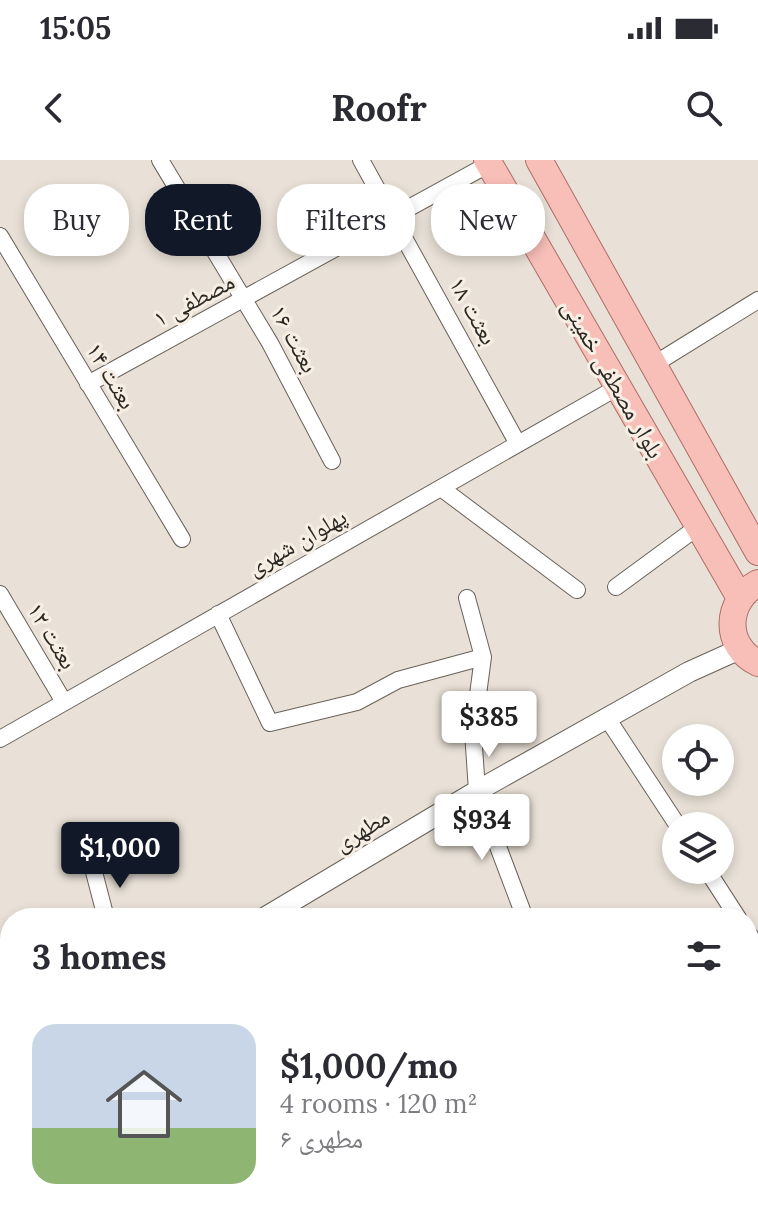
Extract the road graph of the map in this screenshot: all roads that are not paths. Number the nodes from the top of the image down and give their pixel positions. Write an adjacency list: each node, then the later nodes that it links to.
1 (160, 160): 10 (street, بعثت ۱۶)
2 (361, 160): 5 (street, بعثت ۱۸)
3 (539, 160): 12 (main road, بلوار مصطفی خمینی)
4 (488, 162): 6 (street, مصطفی ۱); 14 (main road, بلوار مصطفی خمینی)
5 (375, 184)
6 (415, 205)
7 (0, 236): 13 (street, بعثت ۱۴)
8 (325, 256): 10 (street, مصطفی ۱)
9 (415, 256): 15 (street, بعثت ۱۸)
10 (245, 300): 13 (street, مصطفی ۱); 16 (street, بعثت ۱۶)
11 (758, 300): 12 (street)
12 (653, 365): 20 (main road, بلوار مصطفی خمینی)
13 (88, 384): 19 (street, بعثت ۱۴)
14 (618, 387): 15 (street, پهلوان شهری); 18 (main road, بلوار مصطفی خمینی)
15 (518, 444): 17 (street, پهلوان شهری)
16 (332, 461)
17 (441, 488): 22 (street); 26 (street, پهلوان شهری)
18 (699, 526): 21 (street); 23 (main road, بلوار مصطفی خمینی)
19 (182, 539)
20 (758, 552)
21 (616, 587)
22 (577, 590)
23 (749, 590): 27 (main road)
24 (0, 594): 29 (street, بعثت ۱۲)
25 (467, 598): 28 (street)
26 (218, 614): 28 (street); 29 (street, پهلوان شهری)
27 (749, 656): 30 (street, مطهری)
28 (483, 657): 32 (street)
29 (64, 702): 31 (street, پهلوان شهری)
30 (607, 718): 32 (street, مطهری); 33 (street)
31 (0, 739)
32 (477, 791): 37 (street, مطهری); 38 (street)
33 (669, 812)
34 (94, 872): 36 (street)
35 (716, 884): 39 (street)
36 (103, 908)
37 (281, 908)
38 (521, 908)
39 (732, 908)

